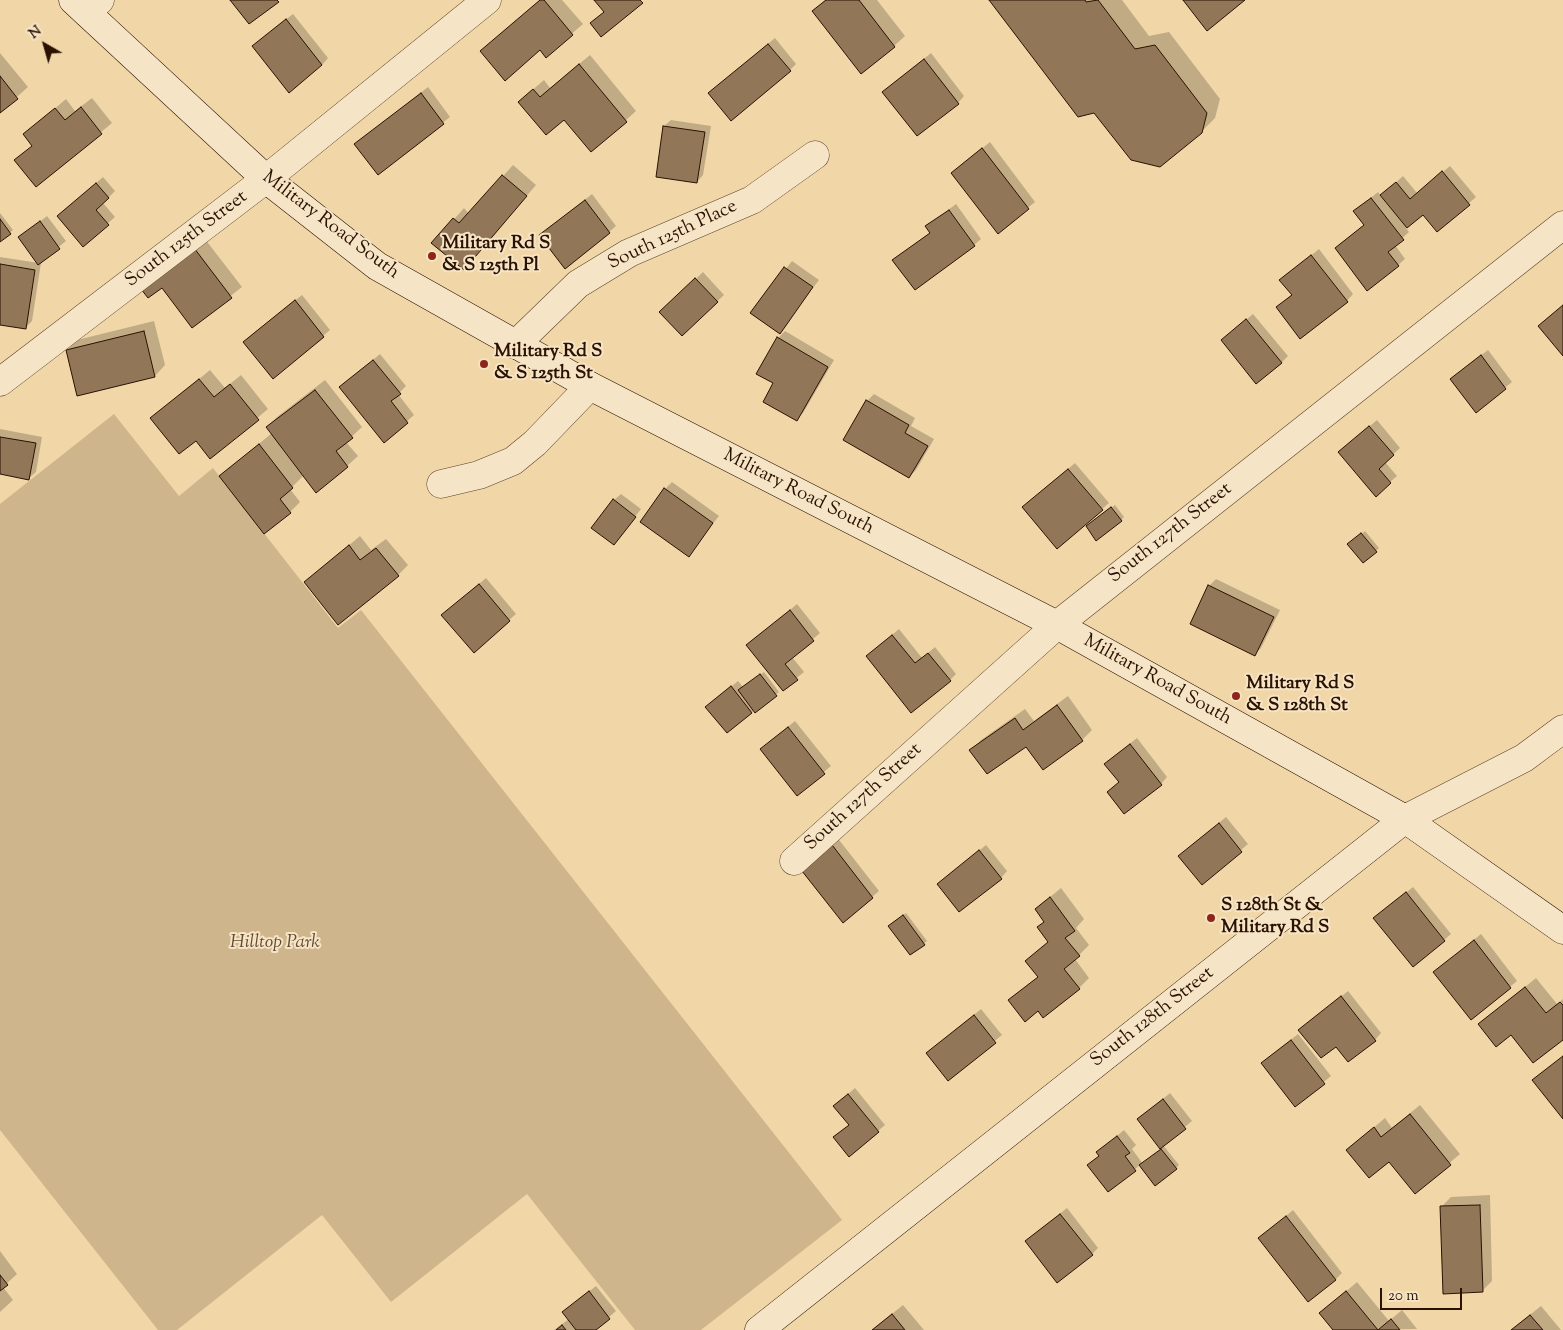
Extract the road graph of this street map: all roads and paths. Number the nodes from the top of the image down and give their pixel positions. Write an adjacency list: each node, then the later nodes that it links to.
1 (487, 0): 4 (street, South 125th Street)
2 (86, 4): 4 (street, Military Road South)
3 (815, 156): 6 (street, South 125th Place)
4 (266, 180): 6 (street, Military Road South); 7 (street, South 125th Street)
5 (1563, 224): 10 (street, South 127th Street)
6 (515, 345): 8 (street, Military Road South)
7 (0, 382)
8 (590, 386): 9 (street); 10 (street, Military Road South)
9 (440, 484)
10 (1057, 625): 12 (street, Military Road South); 13 (street, South 127th Street)
11 (1563, 729): 12 (street, South 128th Street)
12 (1404, 819): 14 (street, Military Road South); 15 (street, South 128th Street)
13 (794, 861)
14 (1563, 930)
15 (759, 1330)

